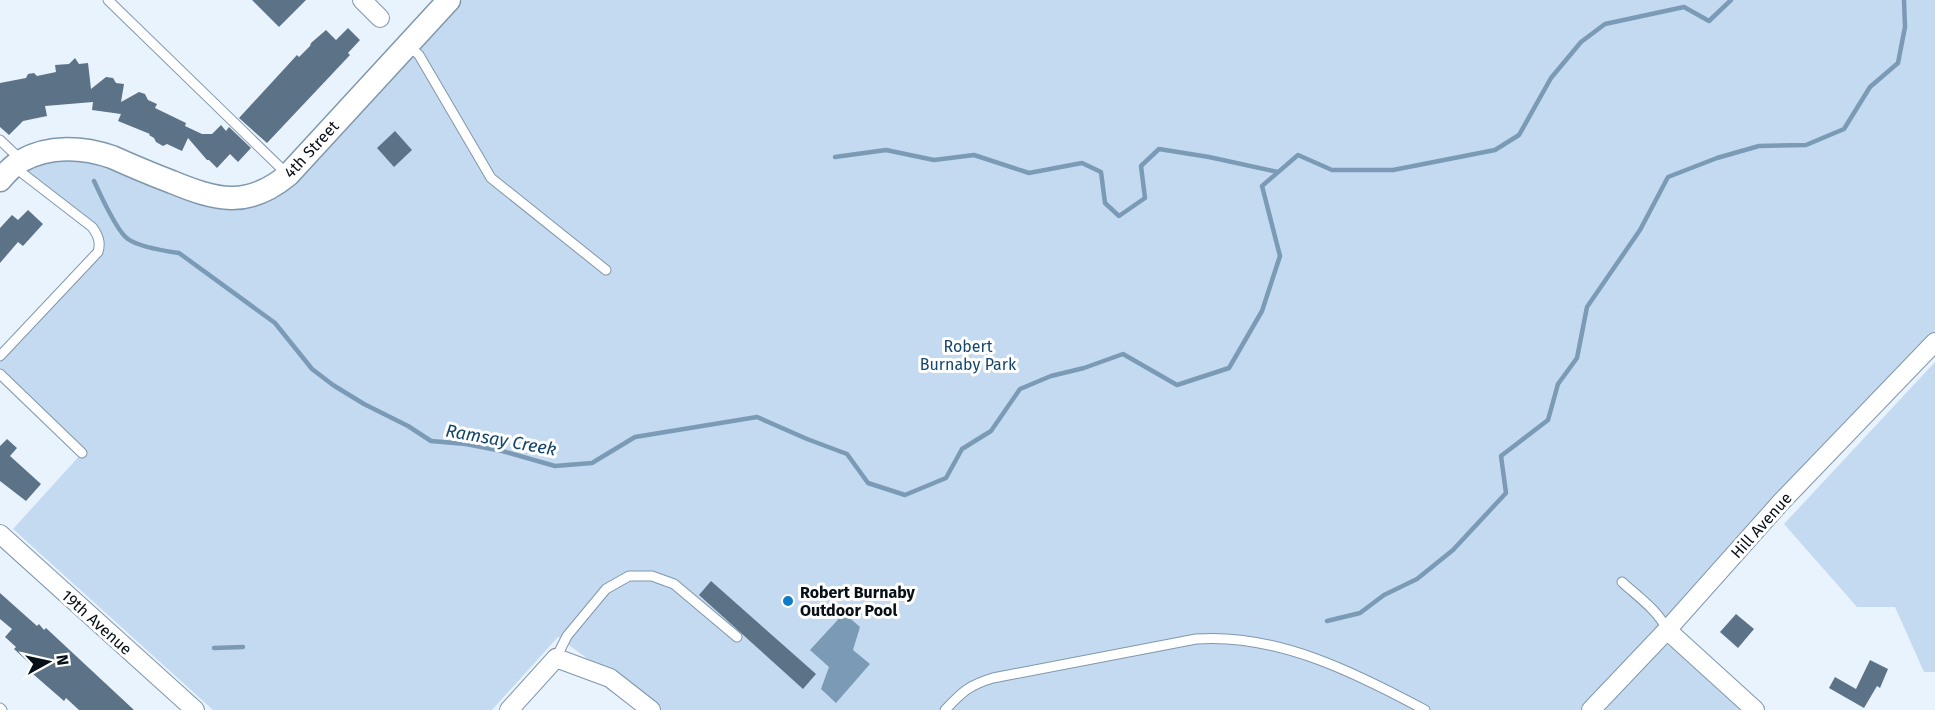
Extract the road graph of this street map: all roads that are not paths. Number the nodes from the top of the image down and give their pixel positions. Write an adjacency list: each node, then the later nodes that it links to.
1 (108, 0): 8 (lane)
2 (362, 0): 4 (street)
3 (449, 0): 5 (street, 4th Street)
4 (380, 18)
5 (408, 45): 8 (street, 4th Street); 9 (lane)
6 (0, 140): 7 (lane)
7 (11, 169): 8 (street, 4th Street); 11 (lane)
8 (288, 175)
9 (606, 270)
10 (1935, 342): 16 (street, Hill Avenue)
11 (0, 356)
12 (0, 375): 13 (lane)
13 (82, 453)
14 (0, 534): 19 (street, 19th Avenue)
15 (1622, 582): 16 (lane)
16 (1667, 630): 24 (street, Hill Avenue); 25 (street)
17 (737, 637): 18 (lane)
18 (556, 658): 20 (street); 21 (street)
19 (195, 710)
20 (508, 710)
21 (650, 710)
22 (945, 710): 23 (lane)
23 (1425, 710)
24 (1591, 710)
25 (1755, 710)

